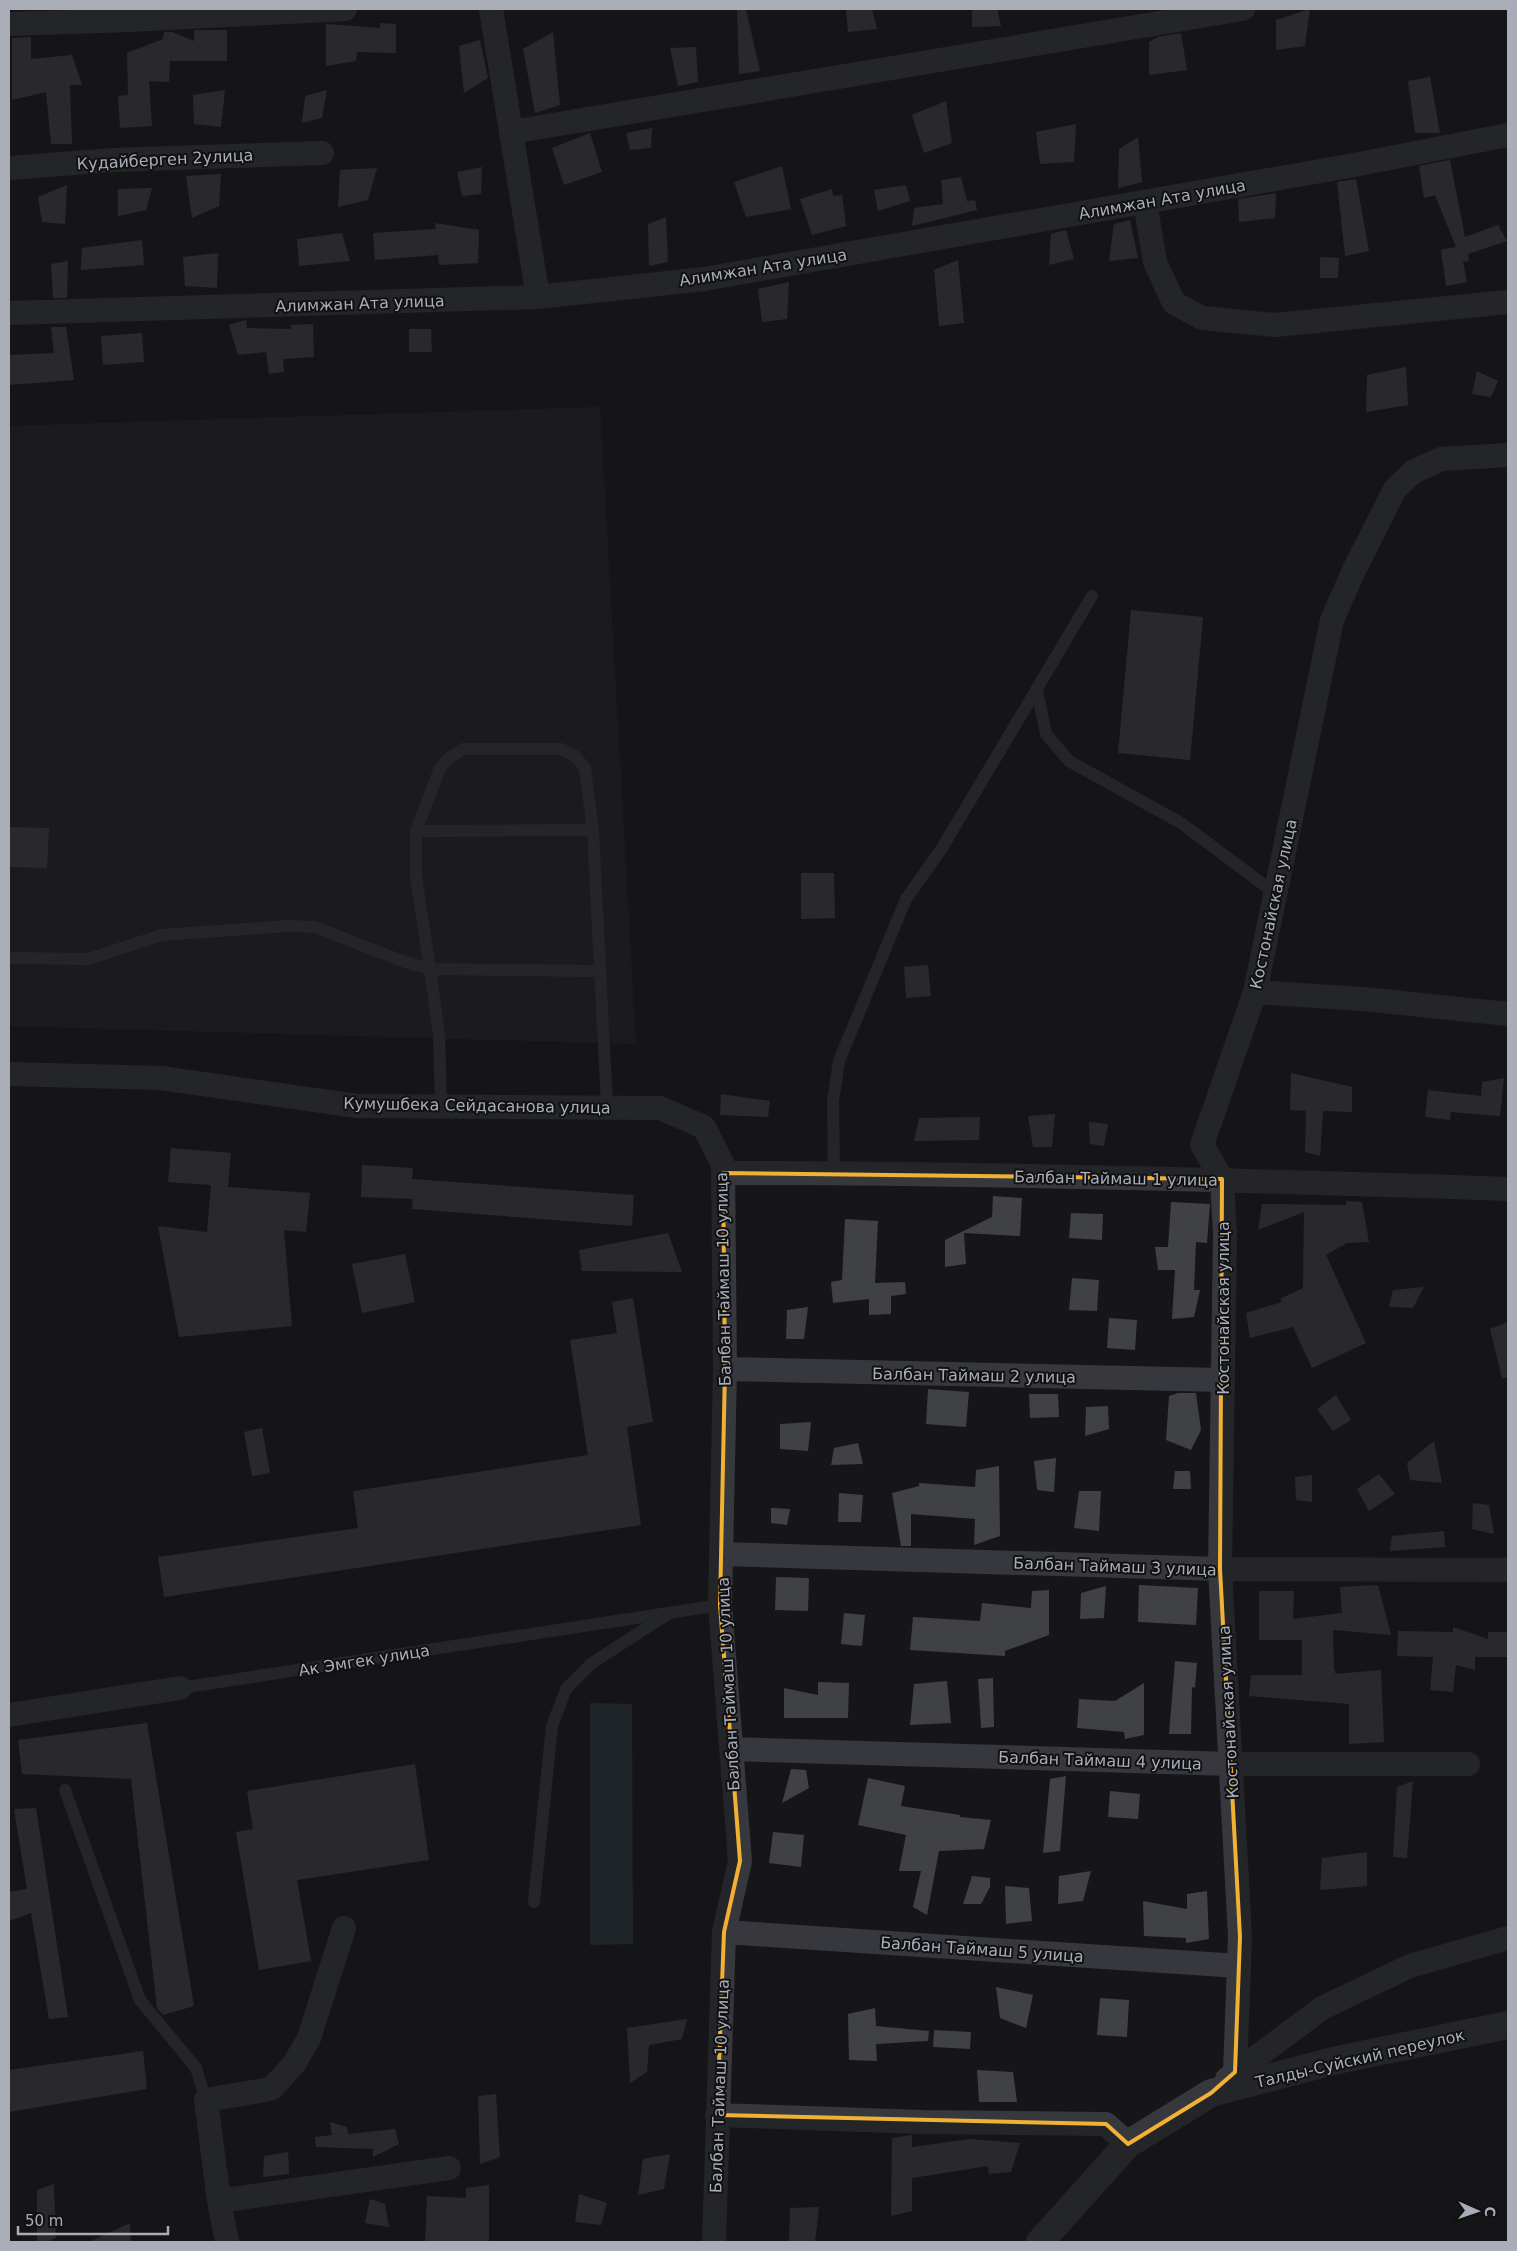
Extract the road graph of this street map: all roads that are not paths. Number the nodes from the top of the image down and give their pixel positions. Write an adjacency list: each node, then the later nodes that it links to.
1 (345, 9): 4 (street)
2 (492, 9): 5 (street)
3 (1243, 9): 5 (street)
4 (9, 24)
5 (511, 132): 10 (street)
6 (1508, 135): 9 (street, Алимжан Ата улица)
7 (322, 153): 8 (street, Кудайберген 2улица)
8 (9, 168)
9 (1145, 202): 10 (street, Алимжан Ата улица); 11 (street)
10 (538, 297): 12 (street, Алимжан Ата улица)
11 (1508, 302)
12 (9, 313)
13 (1508, 456): 18 (street, Костонайская улица)
14 (1092, 596): 15 (lane)
15 (1037, 690): 18 (lane); 29 (lane)
16 (593, 830): 17 (lane); 17 (lane); 21 (lane)
17 (416, 831): 20 (lane)
18 (1276, 894): 22 (street, Костонайская улица)
19 (9, 958): 20 (lane)
20 (430, 969): 21 (lane); 25 (lane)
21 (599, 971): 26 (lane)
22 (1255, 992): 23 (street); 30 (street, Костонайская улица)
23 (1508, 1014)
24 (9, 1074): 25 (street, Кумушбека Сейдасанова улица)
25 (441, 1106): 26 (street, Кумушбека Сейдасанова улица)
26 (607, 1107): 27 (street, Кумушбека Сейдасанова улица)
27 (704, 1127): 28 (street, Балбан Таймаш 10 улица)
28 (723, 1173): 29 (street, Балбан Таймаш 1 улица); 32 (street, Балбан Таймаш 10 улица)
29 (834, 1173): 30 (street, Балбан Таймаш 1 улица)
30 (1222, 1180): 31 (street, Балбан Таймаш 1 улица); 33 (street, Костонайская улица)
31 (1508, 1189)
32 (725, 1369): 33 (street, Балбан Таймаш 2 улица); 34 (street, Балбан Таймаш 10 улица)
33 (1223, 1380): 35 (street, Костонайская улица)
34 (722, 1554): 35 (street, Балбан Таймаш 3 улица); 37 (street, Балбан Таймаш 10 улица)
35 (1220, 1569): 36 (street, Балбан Таймаш 3 улица); 42 (street, Костонайская улица)
36 (1508, 1570)
37 (720, 1605): 38 (lane, Ак Эмгек улица); 41 (street, Балбан Таймаш 10 улица)
38 (670, 1613): 39 (lane, Ак Эмгек улица); 45 (lane)
39 (180, 1688): 40 (street, Ак Эмгек улица)
40 (9, 1715)
41 (731, 1749): 42 (street, Балбан Таймаш 4 улица); 47 (street, Балбан Таймаш 10 улица)
42 (1231, 1764): 43 (street, Балбан Таймаш 4 улица); 49 (street, Костонайская улица)
43 (1468, 1764)
44 (65, 1790): 53 (lane)
45 (534, 1902)
46 (344, 1928): 53 (street)
47 (724, 1932): 49 (street, Балбан Таймаш 5 улица); 54 (street, Балбан Таймаш 10 улица)
48 (1508, 1938): 51 (street)
49 (1239, 1966): 51 (street, Костонайская улица)
50 (1508, 2025): 52 (street, Талды-Суйский переулок)
51 (1235, 2072): 52 (street)
52 (1212, 2093): 55 (street, Талды-Суйский переулок)
53 (206, 2100): 57 (street)
54 (717, 2115): 55 (street); 59 (street, Балбан Таймаш 10 улица)
55 (1128, 2144): 60 (street, Талды-Суйский переулок)
56 (449, 2168): 57 (street)
57 (219, 2201): 58 (street)
58 (227, 2242)
59 (714, 2242)
60 (1040, 2242)

